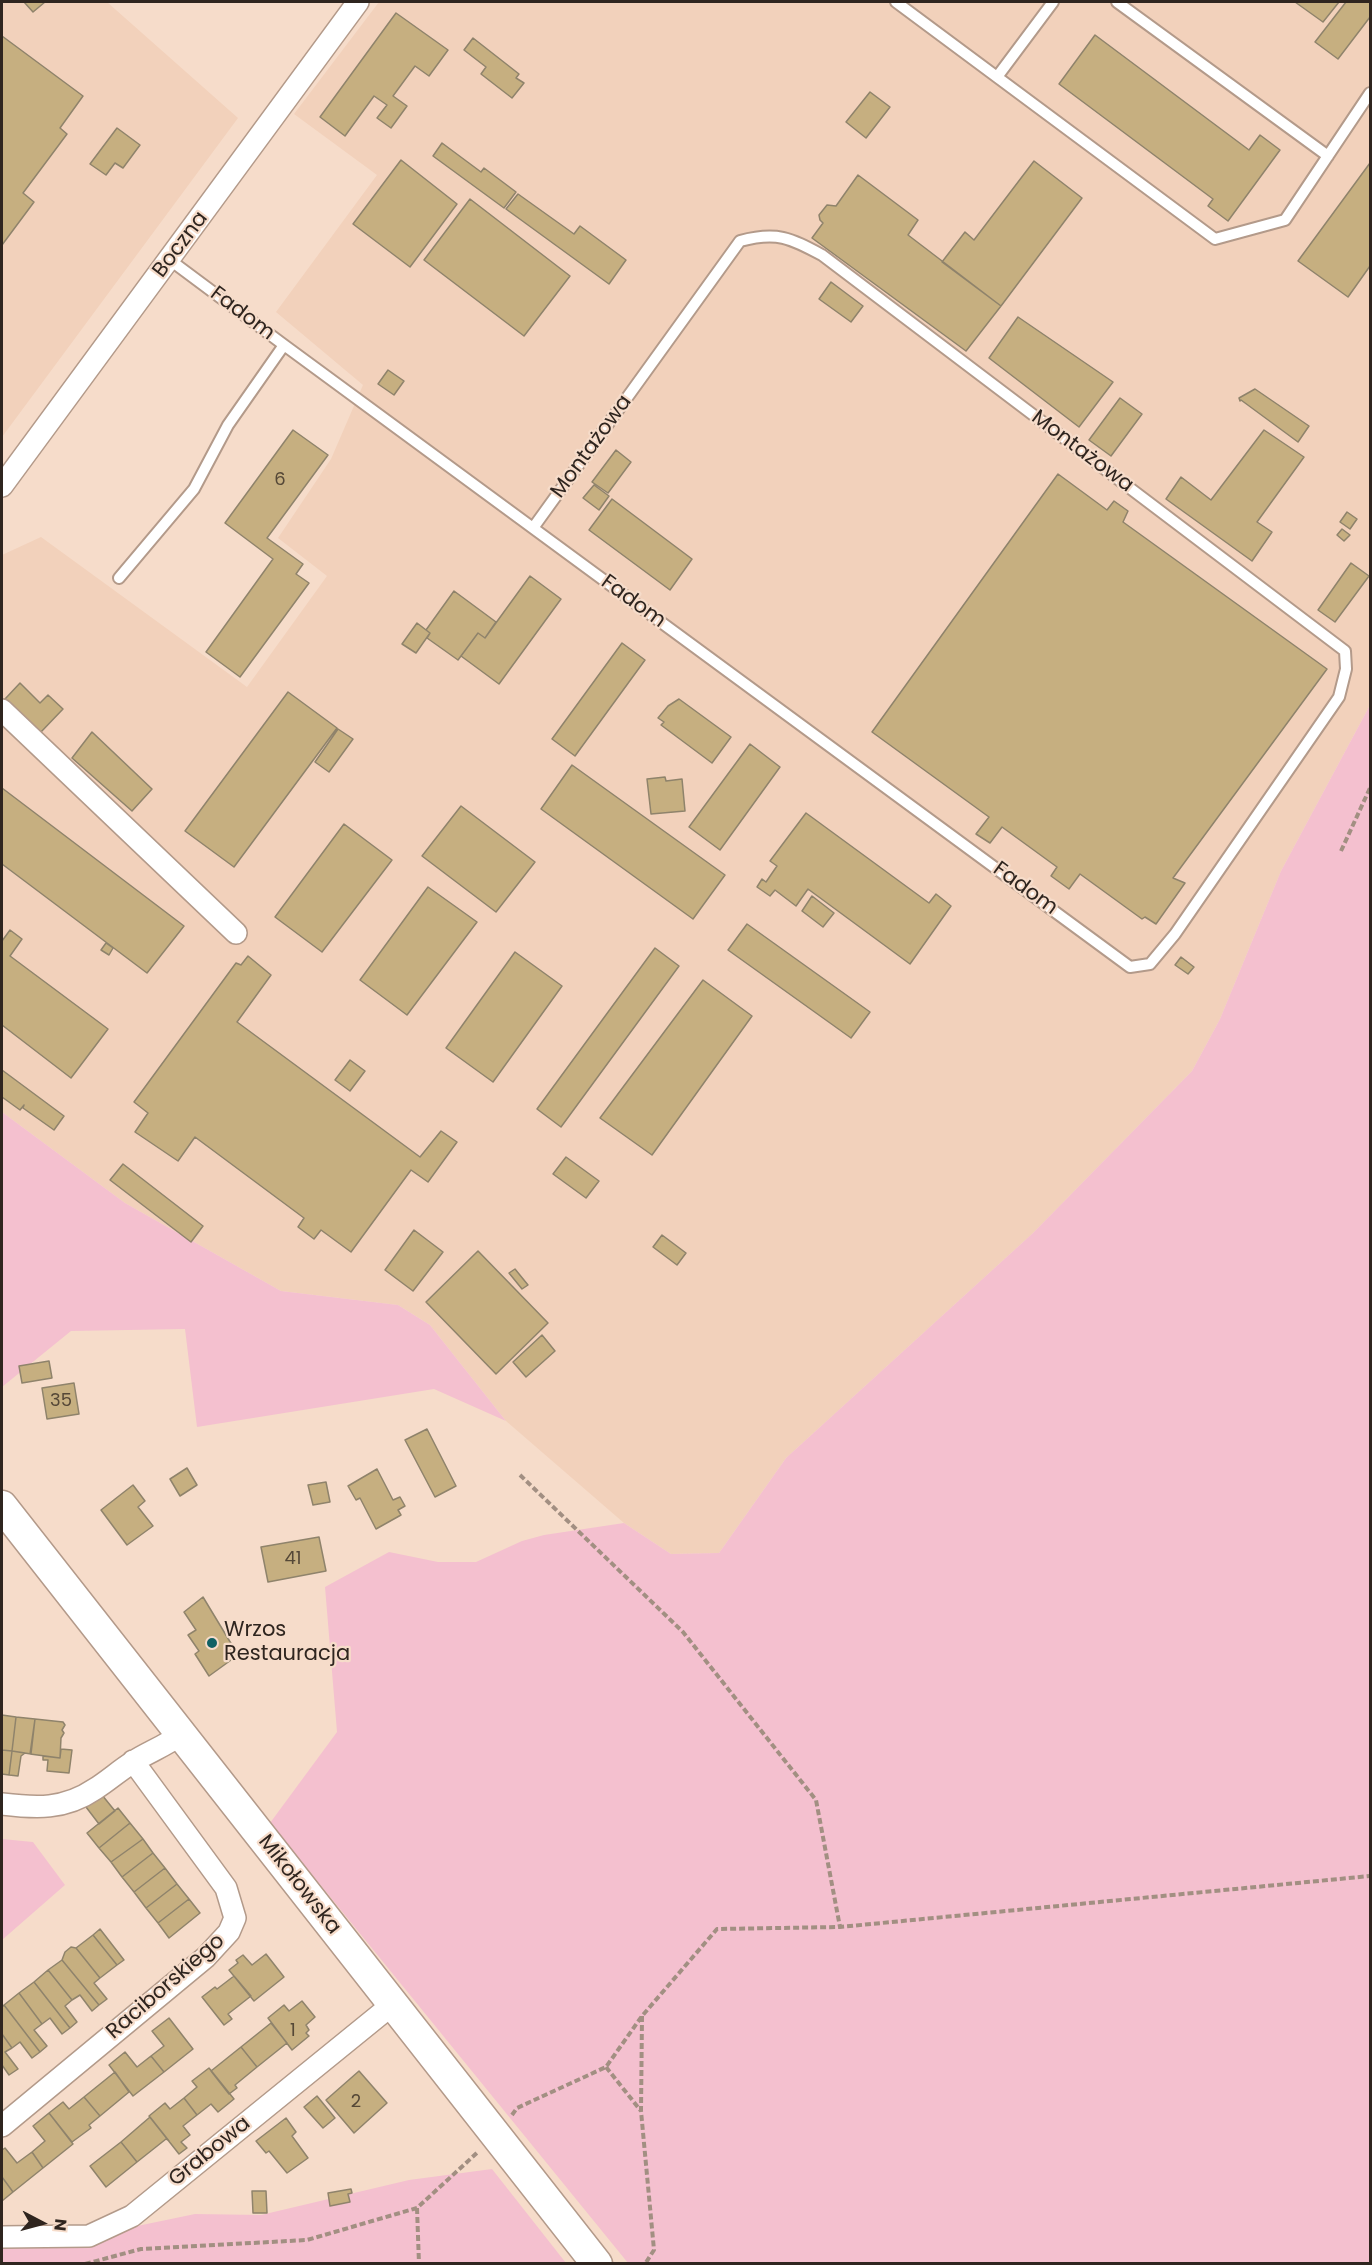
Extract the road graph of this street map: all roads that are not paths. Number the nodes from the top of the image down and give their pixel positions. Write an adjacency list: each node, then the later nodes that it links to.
1 (358, 2): 8 (street, Boczna)
2 (896, 2): 5 (lane)
3 (1053, 2): 5 (lane)
4 (1117, 2): 7 (lane)
5 (997, 76): 7 (lane)
6 (1371, 93): 7 (lane)
7 (1328, 156)
8 (170, 260): 9 (lane, Fadom); 10 (street, Boczna)
9 (284, 345): 11 (lane, Fadom); 12 (lane)
10 (2, 486)
11 (533, 528): 15 (lane, Fadom); 15 (lane, Montażowa)
12 (119, 578)
13 (2, 710): 14 (street)
14 (236, 933)
15 (1097, 943)
16 (2, 1506): 17 (street, Mikołowska)
17 (181, 1734): 18 (street); 20 (street, Mikołowska)
18 (133, 1761): 19 (street); 21 (street, Raciborskiego)
19 (2, 1804)
20 (393, 2004): 22 (street, Grabowa); 23 (street, Mikołowska)
21 (2, 2126)
22 (2, 2237)
23 (597, 2264)

